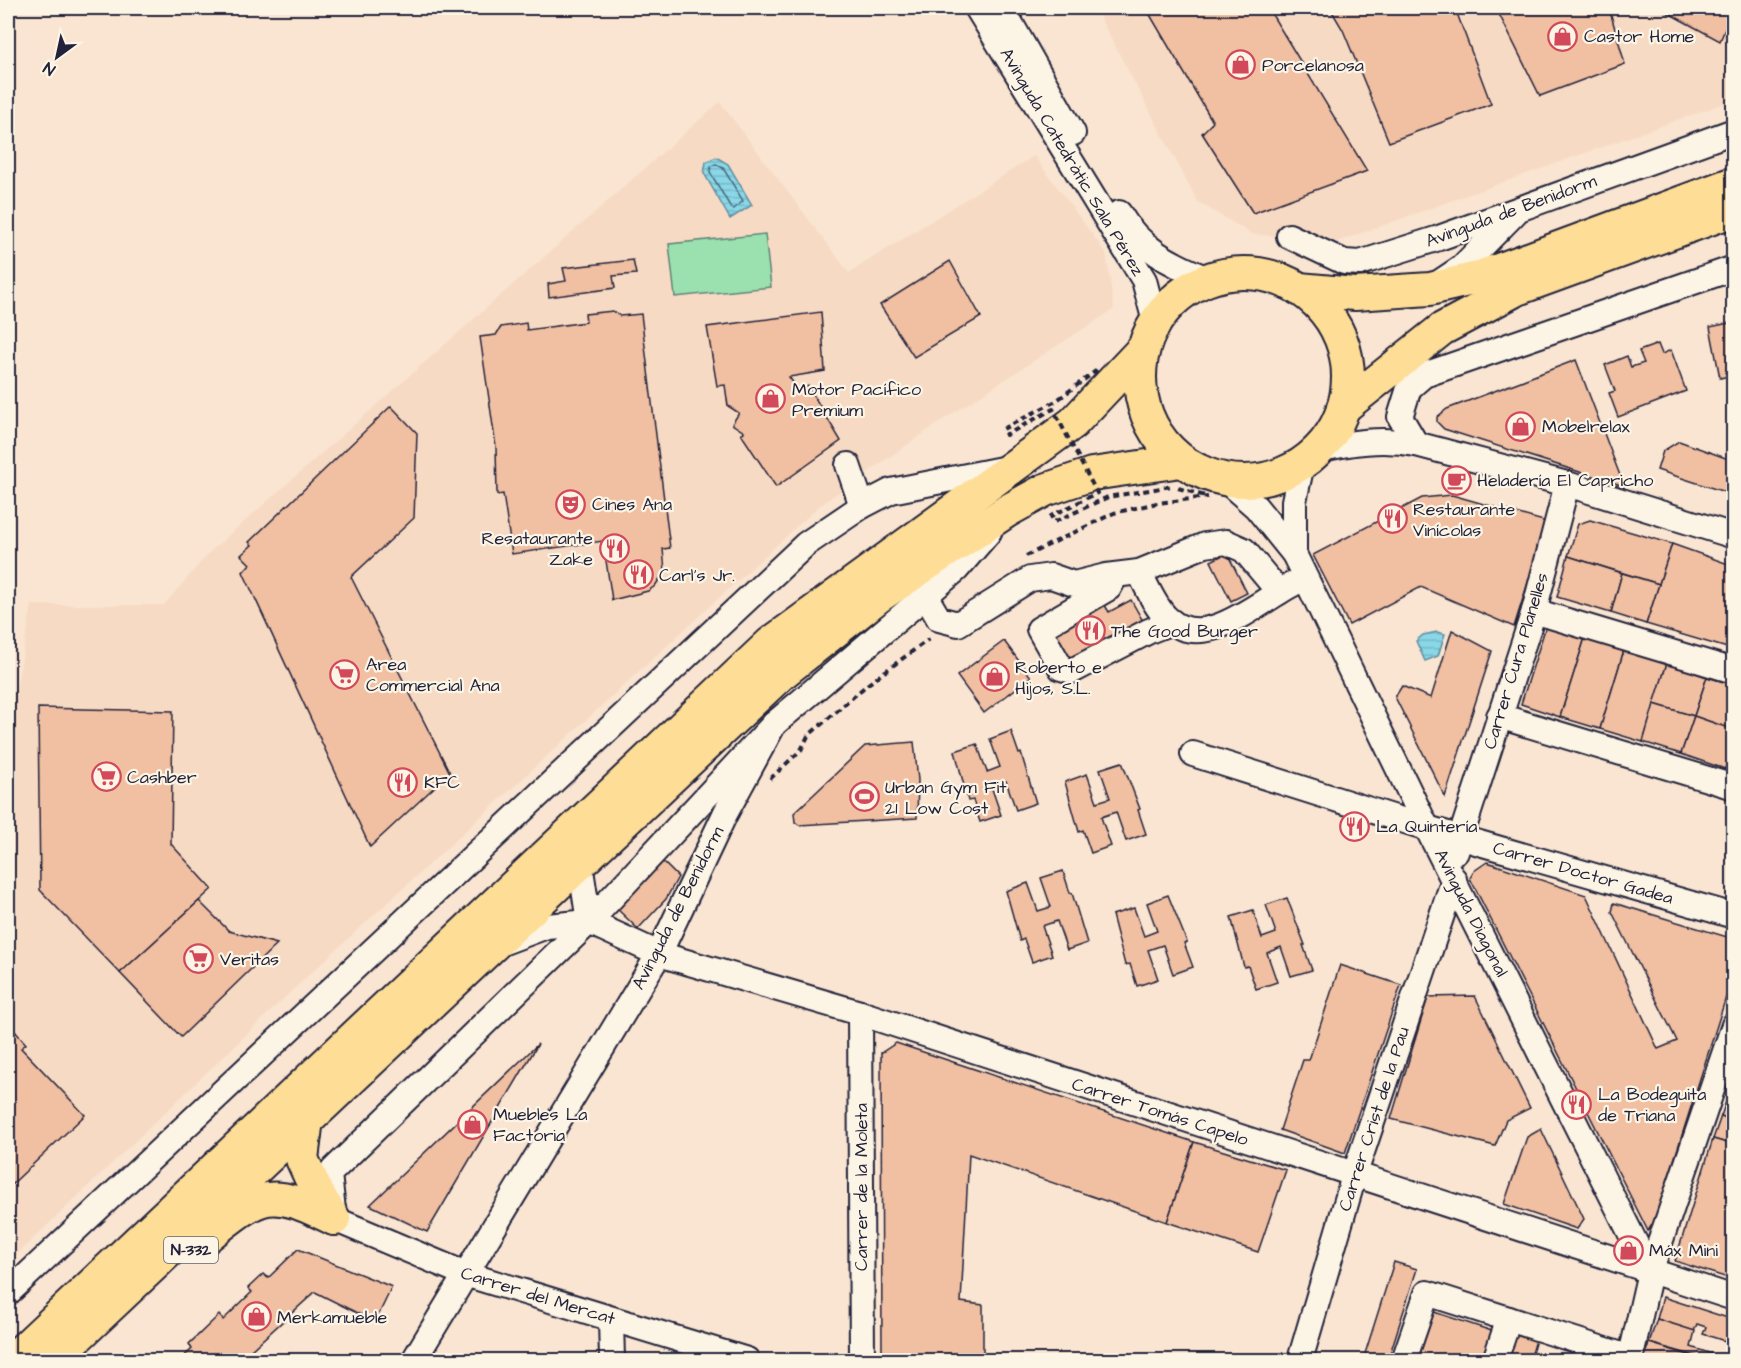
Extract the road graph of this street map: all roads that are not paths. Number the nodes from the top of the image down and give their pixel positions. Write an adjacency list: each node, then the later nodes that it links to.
1 (977, 8): 12 (street, Avinguda Catedràtic Sala Pérez)
2 (1002, 8): 9 (street, Avinguda Catedràtic Sala Pérez)
3 (1734, 131): 5 (street, Avinguda de Benidorm)
4 (1734, 183): 11 (main road)
5 (1521, 207): 7 (street, Avinguda de Benidorm); 11 (street)
6 (1734, 210): 13 (main road)
7 (1289, 236)
8 (1734, 268): 14 (street)
9 (1208, 279): 10 (main road); 12 (main road)
10 (1299, 289): 11 (main road); 13 (main road)
11 (1430, 289)
12 (1149, 336): 17 (main road); 18 (main road)
13 (1343, 408): 15 (main road)
14 (1416, 444): 15 (street); 20 (street)
15 (1310, 457): 19 (main road); 24 (street, Avinguda Diagonal)
16 (848, 465): 21 (street)
17 (1009, 468): 21 (street); 56 (main road)
18 (1177, 473): 19 (main road); 22 (main road)
19 (1224, 479): 24 (street, Avinguda Diagonal)
20 (1567, 484): 23 (street); 29 (street, Carrer Cura Planelles)
21 (862, 506): 51 (street)
22 (1007, 511): 28 (street, Avinguda de Benidorm); 38 (main road)
23 (1734, 536)
24 (1294, 554): 26 (street, Avinguda Diagonal)
25 (1127, 573): 27 (street); 28 (street); 30 (street); 30 (street)
26 (1306, 578): 27 (street); 36 (street, Avinguda Diagonal)
27 (1279, 592): 30 (street)
28 (925, 595): 33 (street, Avinguda de Benidorm)
29 (1534, 611): 31 (street); 32 (street, Carrer Cura Planelles)
30 (1172, 622)
31 (1734, 670)
32 (1499, 716): 35 (street); 37 (street, Carrer Cura Planelles)
33 (774, 724): 41 (street); 43 (street, Avinguda de Benidorm)
34 (1193, 754): 36 (street, Carrer Doctor Gadea)
35 (1734, 788)
36 (1427, 828): 37 (street, Carrer Doctor Gadea); 39 (street, Avinguda Diagonal)
37 (1462, 838): 39 (street, Carrer Cura Planelles); 40 (street, Carrer Doctor Gadea)
38 (580, 862): 41 (street); 42 (main road)
39 (1450, 872): 47 (street, Carrer Crist de la Pau); 49 (street, Avinguda Diagonal)
40 (1734, 916)
41 (589, 922): 42 (street); 43 (street, Carrer Tomás Capelo); 48 (street)
42 (488, 949): 46 (main road)
43 (659, 954): 44 (street, Carrer Tomás Capelo); 50 (street, Avinguda de Benidorm)
44 (860, 1013): 47 (street, Carrer Tomás Capelo); 60 (street, Carrer de la Moleta)
45 (1734, 1025): 49 (street)
46 (307, 1119): 48 (main road); 55 (main road)
47 (1354, 1176): 49 (street, Carrer Tomás Capelo); 61 (street, Carrer Crist de la Pau)
48 (334, 1219): 50 (street, Carrer del Mercat); 55 (main road, N-332)
49 (1650, 1272): 52 (street, Carrer Tomás Capelo); 64 (street)
50 (465, 1274): 53 (street, Carrer del Mercat); 57 (street, Avinguda de Benidorm)
51 (8, 1293)
52 (1734, 1298)
53 (611, 1319): 58 (street); 59 (street, Carrer del Mercat)
54 (1509, 1319): 62 (street); 63 (street); 64 (street)
55 (57, 1356)
56 (12, 1360)
57 (414, 1360)
58 (612, 1360)
59 (747, 1360)
60 (862, 1360)
61 (1300, 1360)
62 (1404, 1360)
63 (1495, 1360)
64 (1630, 1360)

